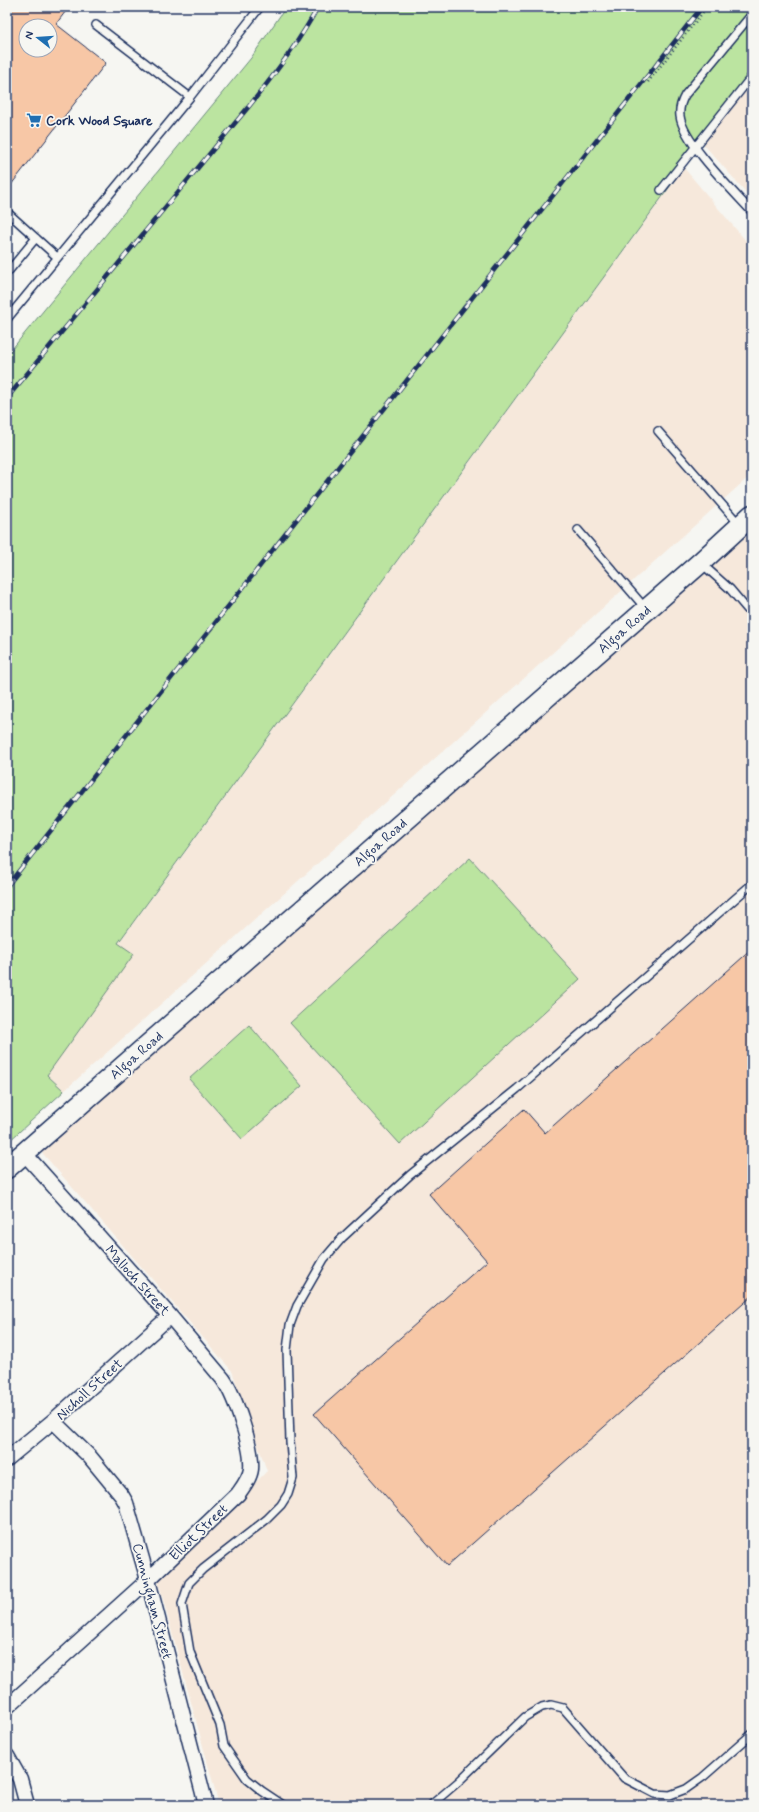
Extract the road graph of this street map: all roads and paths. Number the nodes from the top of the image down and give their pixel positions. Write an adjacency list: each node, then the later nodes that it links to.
1 (260, 7): 7 (lane)
2 (708, 7): 6 (path)
3 (752, 14): 8 (lane)
4 (96, 25): 7 (lane)
5 (752, 76): 8 (lane)
6 (648, 82)
7 (190, 97): 13 (lane)
8 (695, 148): 9 (lane); 10 (lane)
9 (661, 190)
10 (752, 212)
11 (8, 214): 12 (lane)
12 (36, 238): 13 (lane); 14 (lane)
13 (57, 257): 15 (lane)
14 (7, 273)
15 (7, 319)
16 (658, 431): 17 (lane)
17 (746, 520): 19 (street, Algoa Road)
18 (578, 530): 20 (lane)
19 (700, 563): 20 (street, Algoa Road); 21 (lane)
20 (647, 609): 23 (street, Algoa Road)
21 (752, 616)
22 (752, 884): 35 (lane)
23 (24, 1153): 24 (street, Algoa Road); 25 (street, Malloch Street)
24 (7, 1168)
25 (170, 1316): 26 (street, Malloch Street); 27 (street, Nicholl Street)
26 (239, 1416): 29 (street, Elliot Street)
27 (53, 1421): 28 (street, Nicholl Street); 29 (street, Cunningham Street)
28 (7, 1459)
29 (148, 1580): 30 (street, Elliot Street); 34 (street, Cunningham Street)
30 (7, 1707)
31 (752, 1734): 36 (lane)
32 (7, 1756): 33 (street)
33 (27, 1805)
34 (206, 1805)
35 (283, 1805)
36 (431, 1805)

